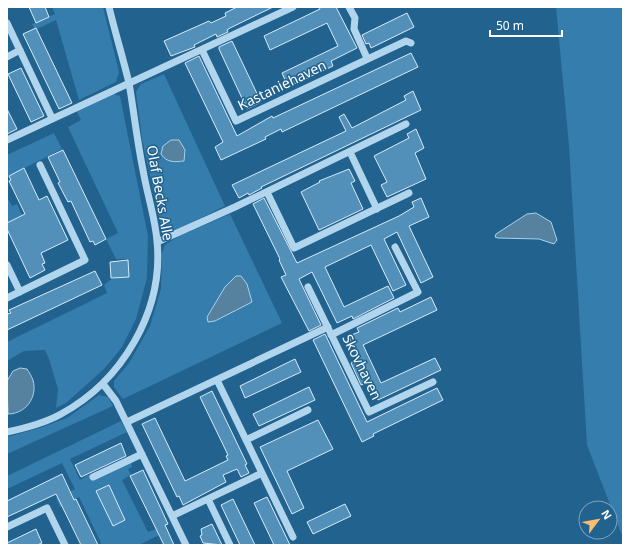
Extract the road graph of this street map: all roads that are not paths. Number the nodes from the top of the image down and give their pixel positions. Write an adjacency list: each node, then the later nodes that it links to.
1 (109, 7): 10 (street, Olaf Becks Alle)
2 (293, 7): 7 (street)
3 (350, 7): 9 (street)
4 (7, 23): 6 (street)
5 (411, 43): 9 (street, Kastaniehaven)
6 (20, 50): 8 (street); 11 (street)
7 (202, 50): 9 (street, Kastaniehaven); 10 (street)
8 (7, 57)
9 (367, 58)
10 (128, 83): 11 (street); 19 (street, Olaf Becks Alle)
11 (52, 118): 13 (street)
12 (406, 124): 14 (street)
13 (7, 140)
14 (350, 152): 16 (street); 18 (street)
15 (40, 165): 23 (street)
16 (267, 192): 18 (street); 19 (street)
17 (409, 193): 18 (street)
18 (377, 209)
19 (158, 242): 29 (street, Olaf Becks Alle)
20 (396, 247): 26 (street, Skovhaven)
21 (7, 265): 23 (street)
22 (308, 287): 25 (street, Skovhaven)
23 (20, 292): 24 (street)
24 (7, 298)
25 (328, 327): 26 (street, Skovhaven); 27 (street, Skovhaven)
26 (331, 335): 28 (street, Skovhaven)
27 (217, 380): 31 (street, Skovhaven); 33 (street)
28 (433, 382)
29 (103, 384): 31 (street); 32 (street, Olaf Becks Alle)
30 (308, 410): 33 (street)
31 (127, 422): 34 (street)
32 (7, 432)
33 (246, 440): 35 (street)
34 (142, 454): 36 (street); 38 (street)
35 (262, 473): 37 (street); 40 (street)
36 (93, 477)
37 (208, 499): 38 (street); 43 (street)
38 (172, 516): 42 (street)
39 (7, 527): 41 (street)
40 (293, 537)
41 (65, 545)
42 (186, 545)
43 (230, 545)

